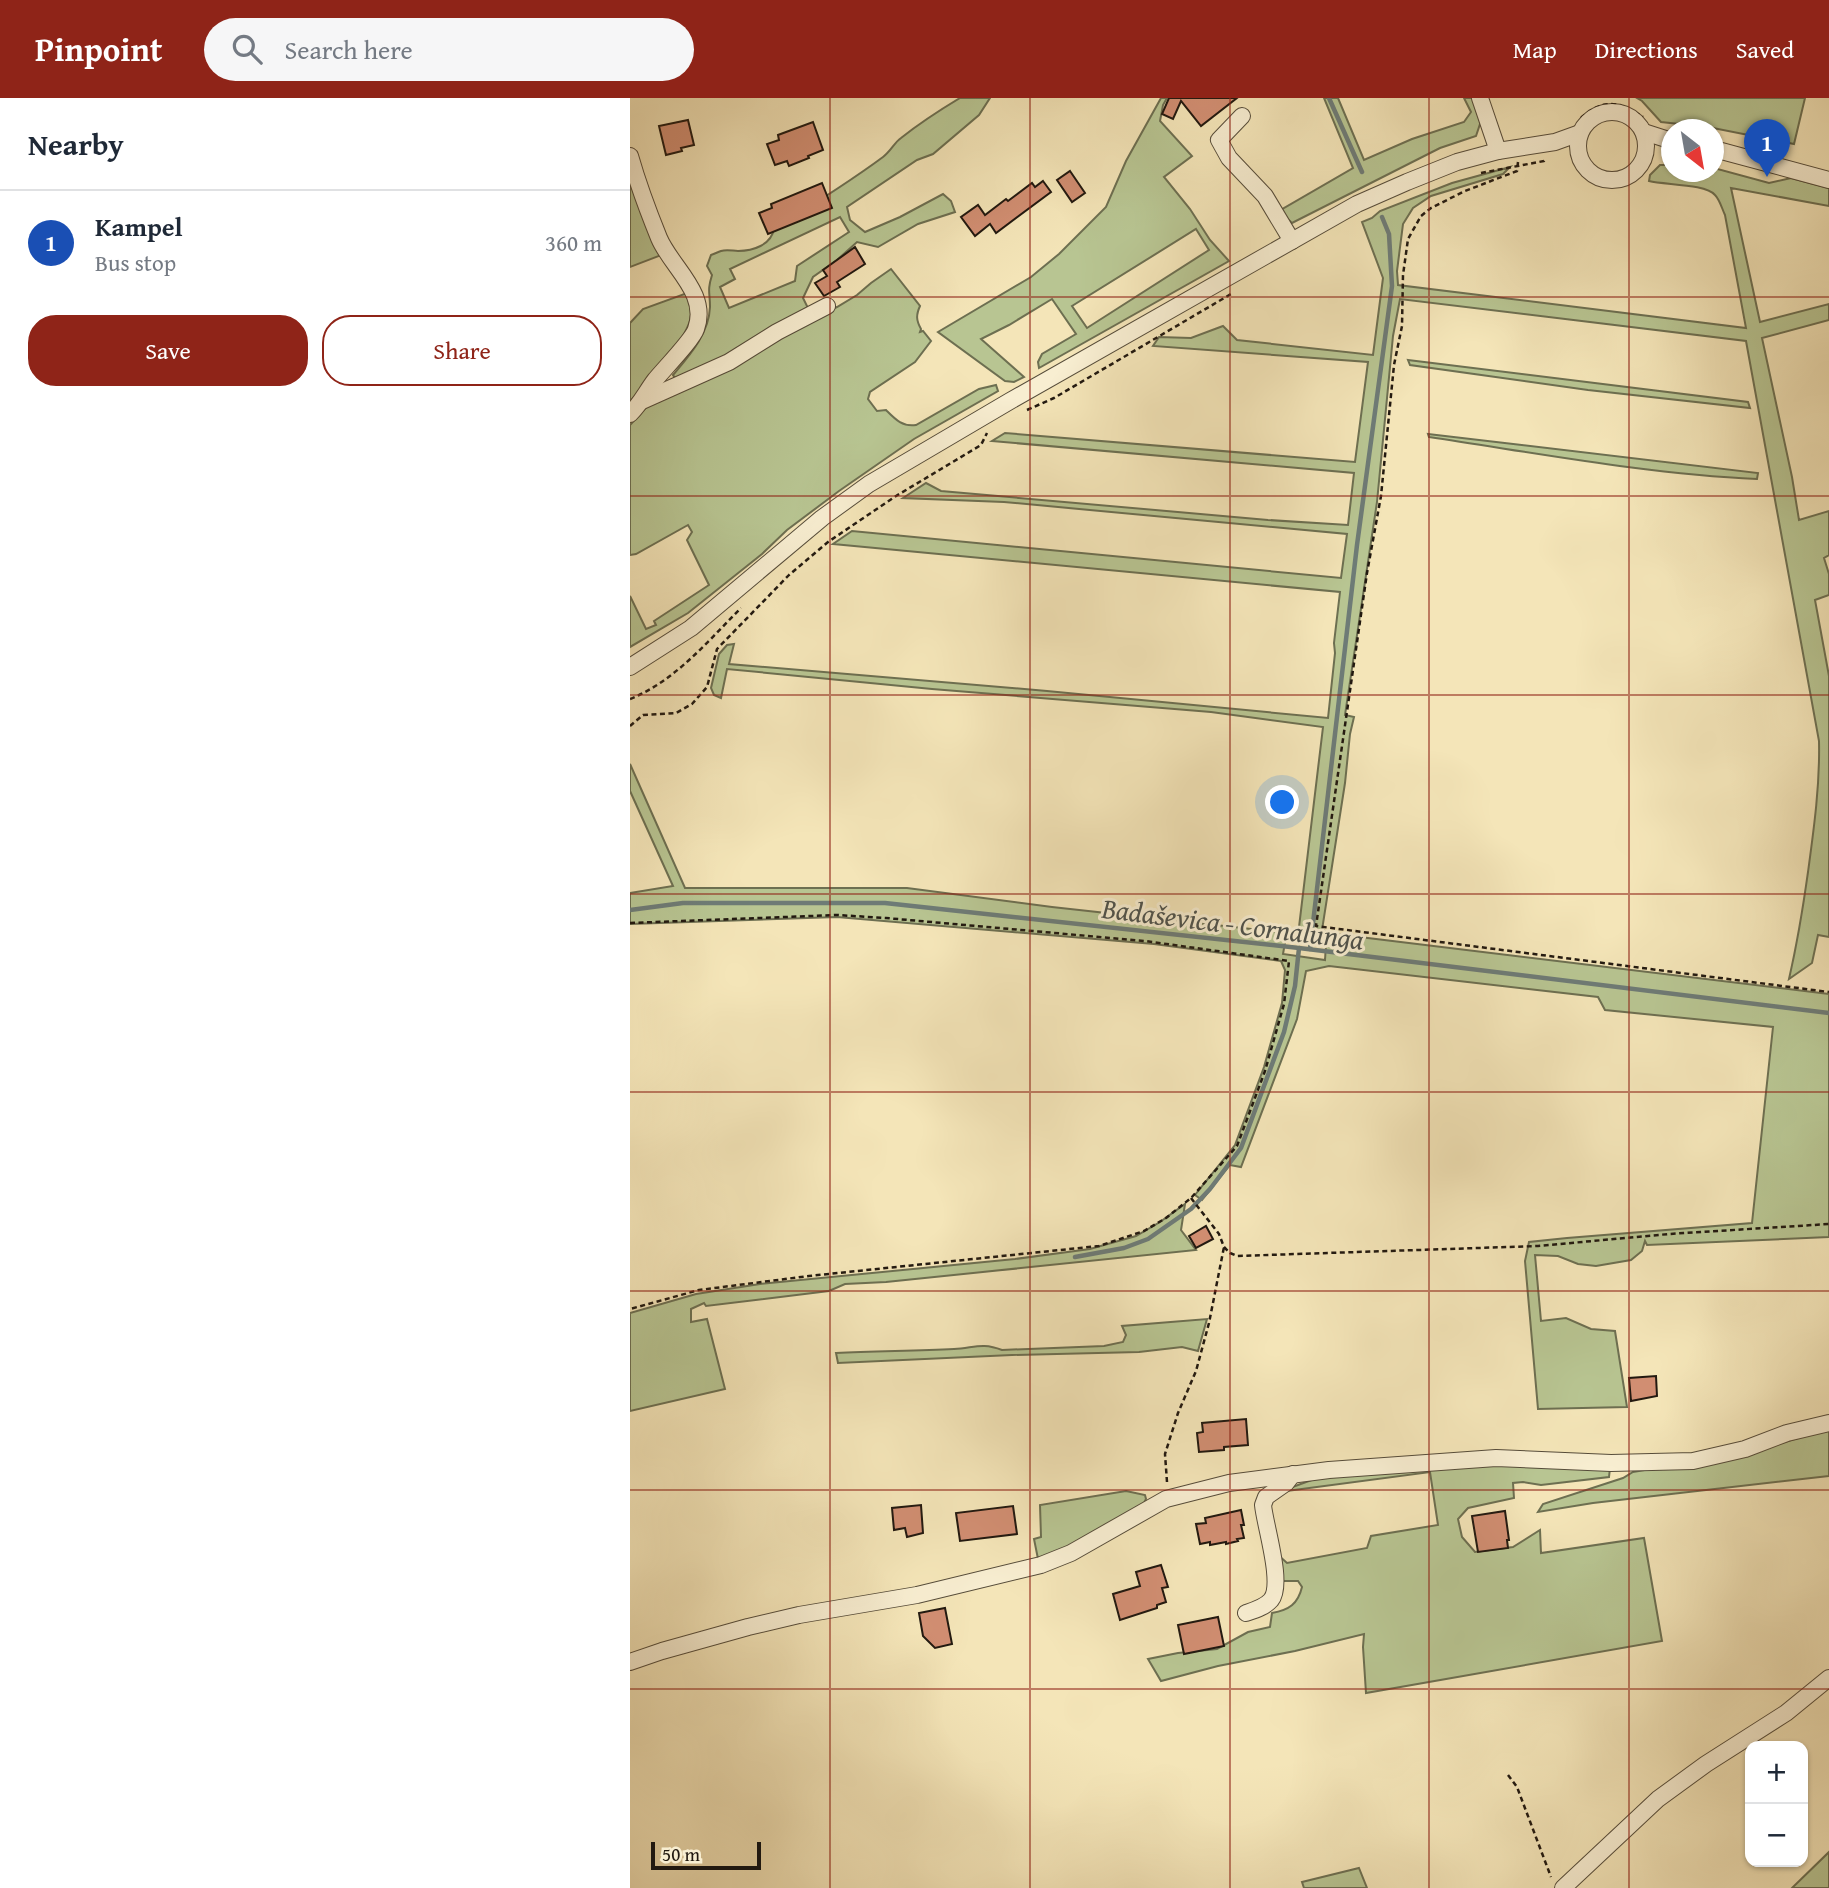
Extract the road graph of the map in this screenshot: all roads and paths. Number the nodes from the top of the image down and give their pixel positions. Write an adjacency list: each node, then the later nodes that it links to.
1 (1480, 98): 10 (street)
2 (1608, 104): 4 (street); 4 (path); 5 (street); 5 (path)
3 (1242, 116): 18 (street)
4 (1579, 126): 7 (street); 13 (street)
5 (1646, 128): 6 (street); 12 (street)
6 (1661, 136)
7 (1551, 143): 9 (street); 13 (street); 15 (path)
8 (1661, 146): 12 (street)
9 (1519, 148): 10 (street); 15 (path)
10 (1498, 151): 18 (street)
11 (1724, 152): 17 (street)
12 (1646, 154): 13 (street)
13 (1578, 155)
14 (630, 156): 21 (street)
15 (1518, 167): 16 (path); 30 (path)
16 (1477, 173)
17 (1829, 180)
18 (1292, 241): 26 (street)
19 (1240, 289): 22 (path)
20 (827, 306): 21 (street)
21 (642, 401): 23 (street)
22 (1023, 412)
23 (630, 414)
24 (979, 434): 28 (path)
25 (741, 608): 27 (path)
26 (630, 666)
27 (630, 699)
28 (630, 726)
29 (630, 923): 31 (path)
30 (1829, 992)
31 (1191, 1198): 33 (path); 34 (path)
32 (1829, 1224): 33 (path)
33 (1224, 1247): 37 (path)
34 (630, 1309)
35 (1829, 1423): 36 (street)
36 (1293, 1474): 37 (street); 38 (street)
37 (1166, 1499): 39 (street)
38 (1246, 1613)
39 (630, 1662)
40 (1829, 1678): 42 (street)
41 (1508, 1774): 42 (path)
42 (1563, 1888)

